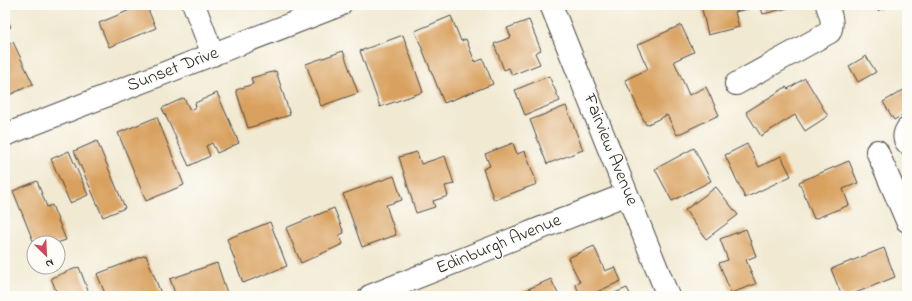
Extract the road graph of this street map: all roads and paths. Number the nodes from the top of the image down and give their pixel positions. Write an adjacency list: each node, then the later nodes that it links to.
1 (194, 5): 5 (street)
2 (340, 5): 5 (street, Sunset Drive)
3 (551, 5): 11 (street, Fairview Avenue)
4 (827, 5): 6 (street)
5 (213, 55): 8 (street, Sunset Drive)
6 (736, 84)
7 (907, 129): 9 (street)
8 (5, 135)
9 (907, 143)
10 (877, 151): 12 (street)
11 (627, 194): 13 (street, Edinburgh Avenue); 14 (street, Fairview Avenue)
12 (907, 221)
13 (370, 296)
14 (668, 296)

